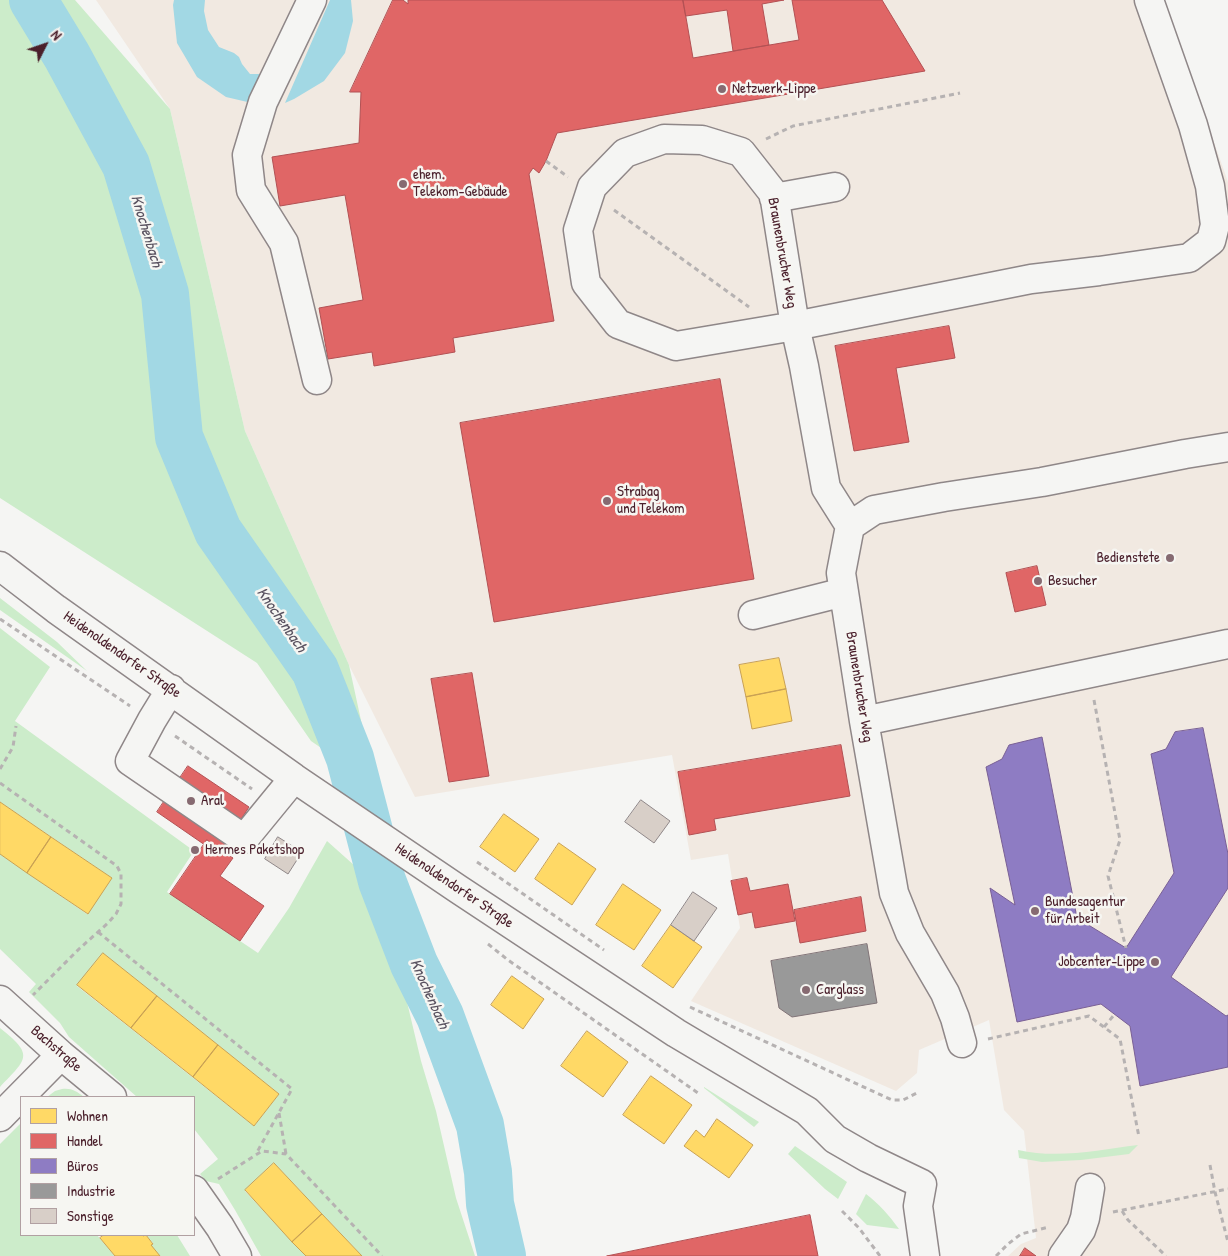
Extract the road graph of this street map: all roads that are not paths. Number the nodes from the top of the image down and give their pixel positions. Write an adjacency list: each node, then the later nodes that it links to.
1 (312, 0): 6 (street)
2 (1148, 0): 5 (street)
3 (834, 187): 4 (street)
4 (774, 198): 5 (street, Braunenbrucher Weg); 5 (street, Braunenbrucher Weg)
5 (794, 326): 8 (street, Braunenbrucher Weg)
6 (317, 380)
7 (1228, 447): 8 (street)
8 (850, 526): 10 (street, Braunenbrucher Weg)
9 (0, 566): 13 (street, Heidenoldendorfer Straße)
10 (844, 592): 11 (street); 14 (street, Braunenbrucher Weg)
11 (753, 615)
12 (1228, 644): 14 (street)
13 (171, 689): 15 (street, Heidenoldendorfer Straße); 15 (street)
14 (864, 721): 17 (street, Braunenbrucher Weg)
15 (294, 778): 26 (street, Heidenoldendorfer Straße)
16 (8, 1007): 18 (street, Bachstraße)
17 (974, 1041)
18 (61, 1055): 19 (street); 20 (street, Bachstraße)
19 (21, 1096)
20 (111, 1096)
21 (20, 1097): 22 (street)
22 (0, 1117)
23 (1090, 1188): 27 (street)
24 (195, 1192): 25 (street)
25 (237, 1256)
26 (925, 1256)
27 (1062, 1256)

